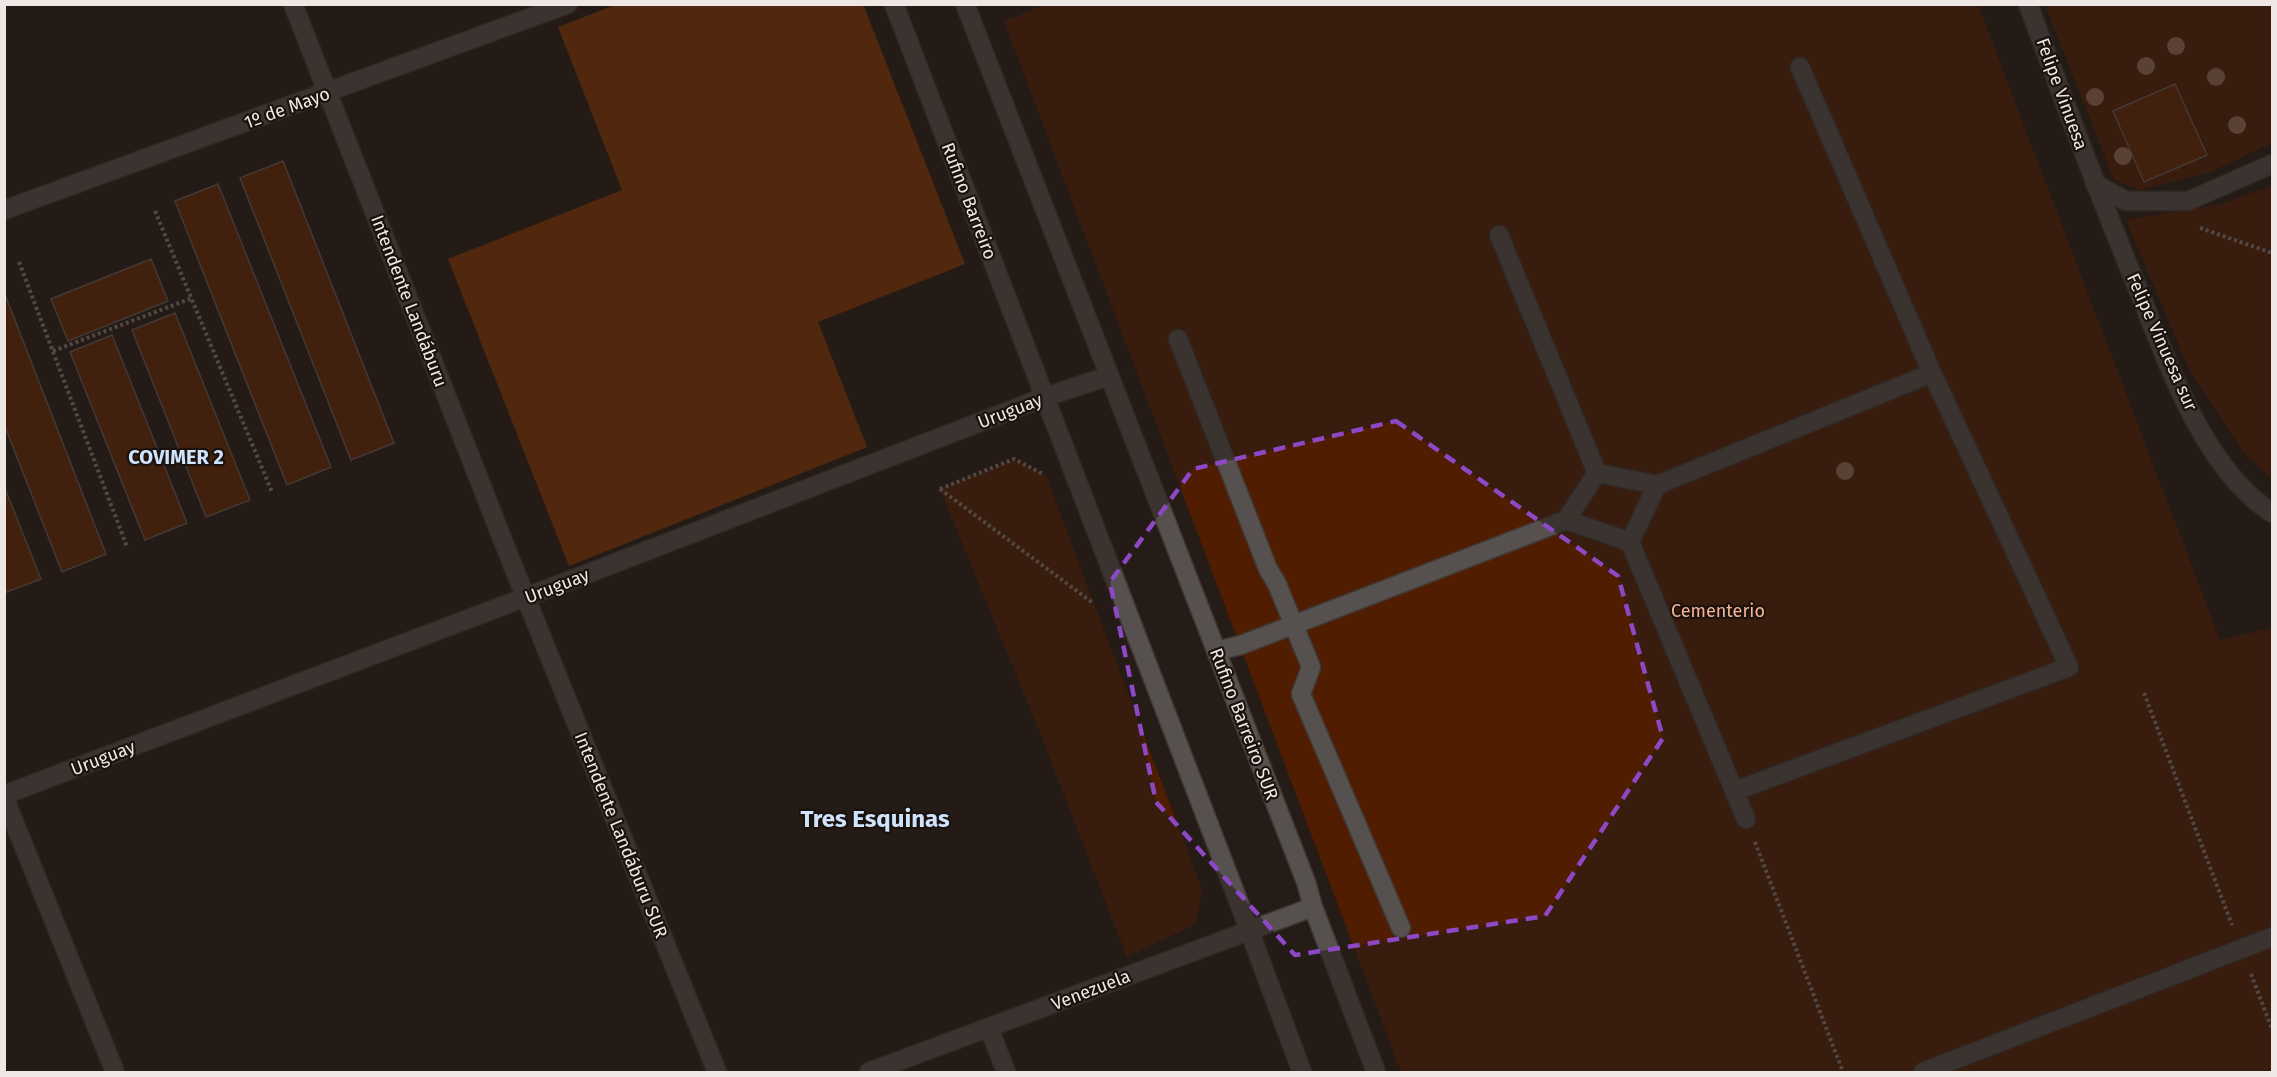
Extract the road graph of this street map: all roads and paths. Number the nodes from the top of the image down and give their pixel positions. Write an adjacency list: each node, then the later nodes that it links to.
1 (293, 4): 7 (street, Intendente Landáburu)
2 (568, 4): 7 (street, 1º de Mayo)
3 (894, 4): 19 (street, Rufino Barreiro)
4 (2028, 4): 9 (street, Felipe Vinuesa)
5 (967, 5): 18 (street)
6 (1800, 67): 17 (street)
7 (328, 93): 10 (street, 1º de Mayo); 29 (street, Intendente Landáburu)
8 (2272, 164): 9 (street)
9 (2095, 184): 24 (street, Felipe Vinuesa sur)
10 (4, 210)
11 (155, 211): 14 (path)
12 (1499, 235): 20 (street)
13 (19, 262): 16 (path)
14 (192, 298): 16 (path); 23 (path)
15 (1178, 339): 30 (street)
16 (53, 351): 27 (path)
17 (1932, 373): 22 (street); 33 (street)
18 (1109, 376): 19 (street, Uruguay); 31 (street, Rufino Barreiro SUR)
19 (1045, 397): 29 (street, Uruguay); 38 (street)
20 (1597, 473): 22 (street); 25 (street)
21 (1046, 476): 28 (path)
22 (1657, 485): 26 (street)
23 (272, 492)
24 (2272, 513)
25 (1566, 519): 26 (street); 30 (street)
26 (1630, 542): 33 (street)
27 (127, 547)
28 (1090, 593)
29 (526, 597): 34 (street, Uruguay); 44 (street, Intendente Landáburu SUR)
30 (1294, 624): 31 (street); 37 (street)
31 (1216, 651): 36 (street, Rufino Barreiro SUR)
32 (2144, 693): 40 (path)
33 (1735, 791): 35 (street)
34 (4, 796): 43 (street)
35 (1746, 819): 49 (path)
36 (1313, 907): 38 (street, Venezuela); 48 (street, Rufino Barreiro SUR)
37 (1401, 927)
38 (1250, 930): 41 (street, Venezuela); 47 (street)
39 (2272, 937): 40 (street)
40 (2241, 949): 42 (path); 50 (street)
41 (989, 1028): 45 (street, Venezuela); 46 (street)
42 (2272, 1029)
43 (116, 1072)
44 (717, 1072)
45 (869, 1072)
46 (1006, 1072)
47 (1302, 1072)
48 (1376, 1072)
49 (1842, 1072)
50 (1923, 1072)

